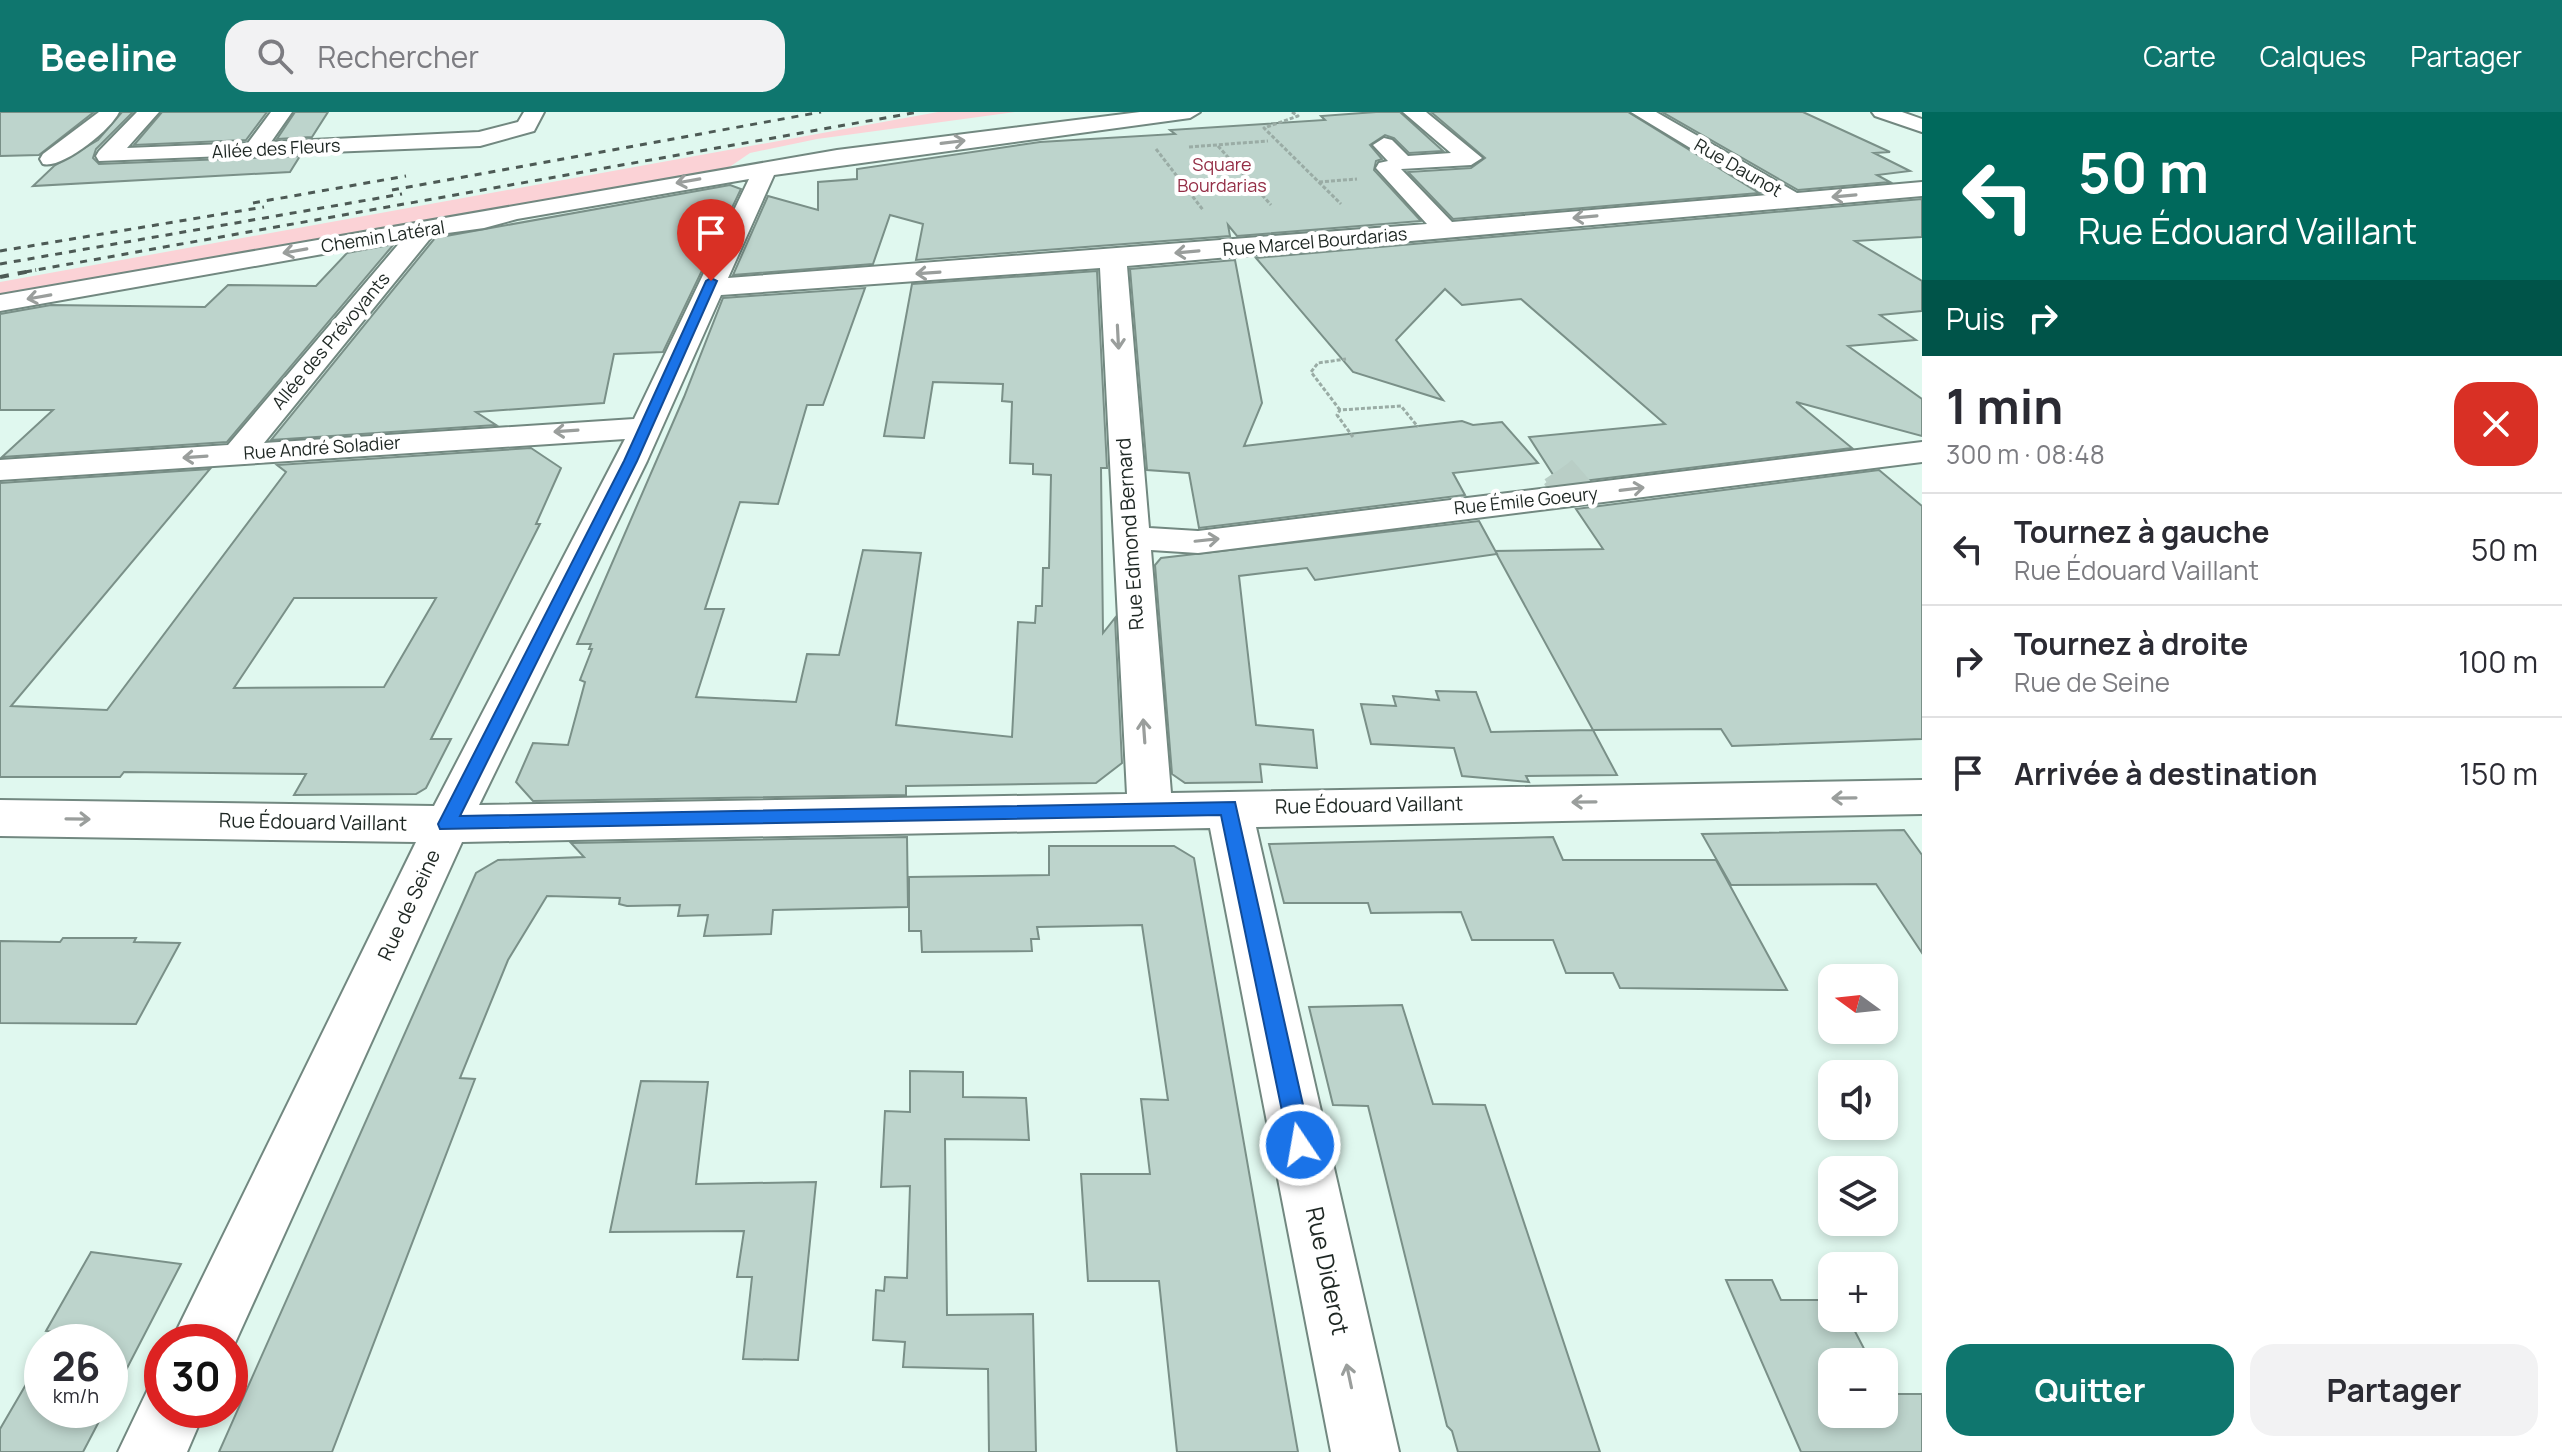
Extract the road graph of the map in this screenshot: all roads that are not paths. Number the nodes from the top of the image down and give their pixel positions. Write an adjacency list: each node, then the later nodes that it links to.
1 (148, 112): 9 (street); 13 (street, Allée des Fleurs)
2 (282, 112): 13 (street)
3 (534, 112): 12 (street, Allée des Fleurs)
4 (1043, 112): 15 (street, Chemin Latéral)
5 (1190, 112): 15 (street, Chemin Latéral, one-way to 5)
6 (1413, 112): 19 (street)
7 (1641, 112): 17 (street, Rue Daunot)
8 (1882, 112): 11 (street)
9 (109, 113): 14 (street)
10 (402, 123): 12 (street)
11 (1922, 126)
12 (391, 144): 13 (street, Allée des Fleurs)
13 (254, 150)
14 (51, 159)
15 (765, 169): 18 (street, Chemin Latéral, one-way to 18); 21 (street, Rue de Seine)
16 (1922, 189): 17 (street, Rue Marcel Bourdarias, one-way to 17)
17 (1793, 200): 19 (street, Rue Marcel Bourdarias, one-way to 19)
18 (425, 228): 22 (street, Chemin Latéral, one-way to 22); 24 (street, Allée des Prévoyants)
19 (1446, 230): 20 (street, Rue Marcel Bourdarias, one-way to 20)
20 (1113, 259): 21 (street, Rue Marcel Bourdarias, one-way to 21); 27 (street, Rue Edmond Bernard, one-way to 27)
21 (708, 288): 23 (street, Rue de Seine)
22 (0, 303)
23 (644, 428): 24 (street, Rue André Soladier, one-way to 24); 32 (street, Rue de Seine)
24 (238, 454): 26 (street, Rue André Soladier, one-way to 26)
25 (1917, 466): 27 (street, Rue Émile Goeury, one-way to 25)
26 (0, 470)
27 (1130, 538): 30 (street, Rue Edmond Bernard, one-way to 27)
28 (1922, 797): 29 (street, Rue Édouard Vaillant, one-way to 29)
29 (1229, 808): 30 (street, Rue Édouard Vaillant); 36 (street, Rue Diderot, one-way to 29)
30 (1150, 809): 32 (street, Rue Édouard Vaillant)
31 (0, 818): 32 (street, Rue Édouard Vaillant, one-way to 32)
32 (447, 824): 33 (street, Rue de Seine)
33 (211, 1324)
34 (163, 1428): 35 (street)
35 (152, 1452)
36 (1365, 1452)

